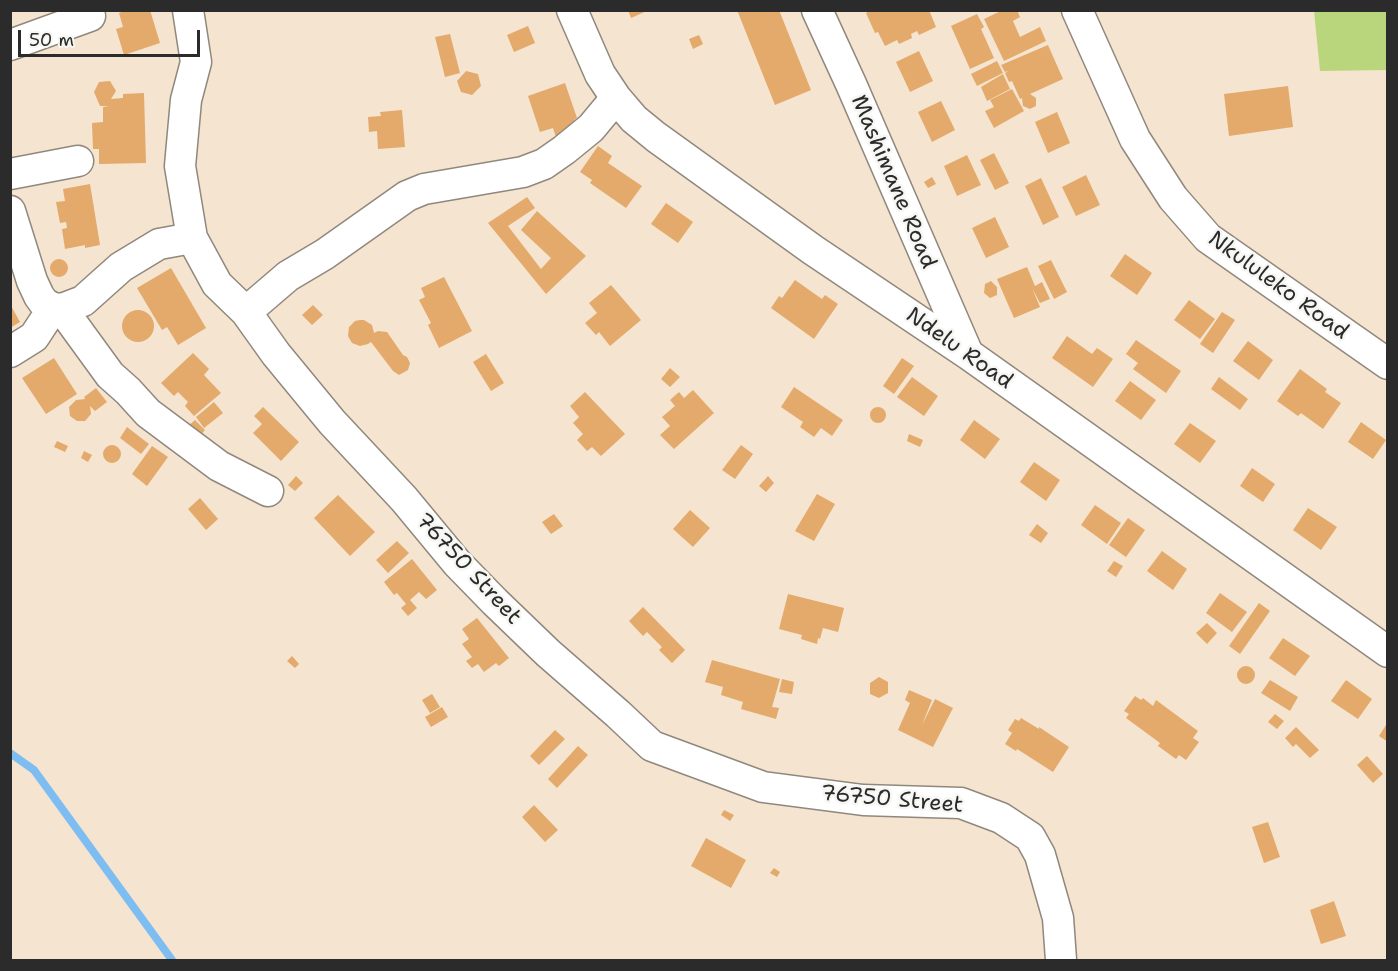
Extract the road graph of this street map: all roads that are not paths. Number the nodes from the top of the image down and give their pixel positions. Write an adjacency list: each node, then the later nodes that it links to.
1 (189, 10): 11 (street, 76750 Street)
2 (572, 10): 7 (street, Ndelu Road)
3 (818, 10): 15 (street, Mashimane Road)
4 (1077, 10): 16 (street, Nkululeko Road)
5 (90, 16): 6 (street)
6 (10, 45)
7 (616, 98): 13 (street); 15 (street, Ndelu Road)
8 (78, 161): 9 (street)
9 (10, 174)
10 (10, 211): 12 (street)
11 (192, 238): 12 (street); 13 (street, 76750 Street)
12 (57, 309): 14 (street); 17 (street)
13 (246, 312): 19 (street, 76750 Street)
14 (10, 352)
15 (968, 354): 18 (street, Ndelu Road)
16 (1388, 364)
17 (268, 491)
18 (1388, 652)
19 (1061, 960)

